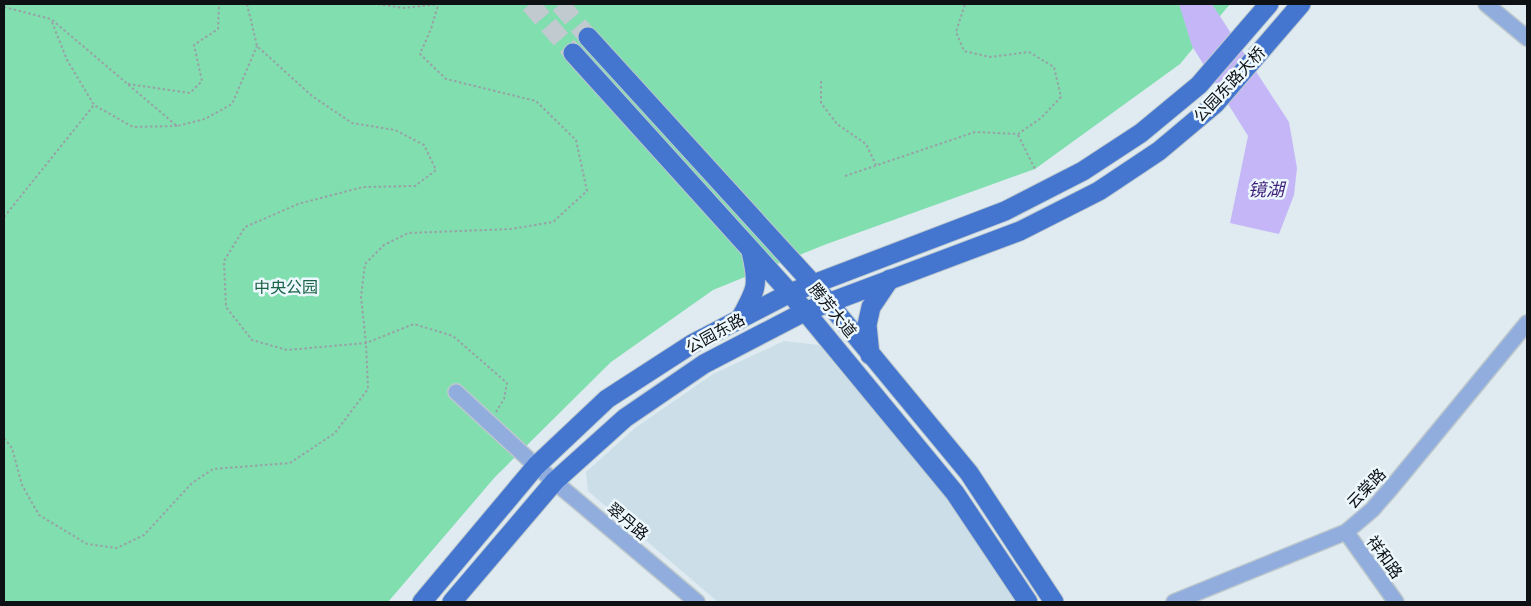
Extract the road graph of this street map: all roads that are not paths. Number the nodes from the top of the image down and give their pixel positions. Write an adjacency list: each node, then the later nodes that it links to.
1 (1269, 4): 7 (main road, 公园东路大桥)
2 (1301, 4): 8 (main road, 公园东路大桥)
3 (1486, 4): 5 (street)
4 (588, 37): 11 (main road, 腾芳大道)
5 (1527, 38)
6 (573, 53): 9 (main road, 腾芳大道)
7 (1083, 171): 11 (main road, 公园东路)
8 (1099, 191): 10 (main road, 公园东路)
9 (751, 250): 12 (main road, 腾芳大道); 15 (main road)
10 (890, 279): 13 (main road, 公园东路); 17 (main road)
11 (813, 284): 12 (main road, 公园东路); 13 (main road, 腾芳大道)
12 (790, 293): 14 (main road, 腾芳大道); 15 (main road, 公园东路)
13 (827, 302): 14 (main road, 公园东路); 17 (main road, 腾芳大道)
14 (804, 312): 20 (main road, 公园东路); 25 (main road, 腾芳大道)
15 (740, 319): 19 (main road, 公园东路)
16 (1527, 323): 21 (street, 云棠路)
17 (870, 355): 26 (main road, 腾芳大道)
18 (456, 392): 19 (street, 翠丹路)
19 (536, 466): 20 (street, 翠丹路); 22 (main road, 公园东路)
20 (555, 481): 23 (main road, 公园东路); 24 (street, 翠丹路)
21 (1346, 532): 27 (street, 云棠路); 28 (street, 祥和路)
22 (422, 602)
23 (452, 602)
24 (697, 602)
25 (1028, 602)
26 (1054, 602)
27 (1174, 602)
28 (1396, 602)

